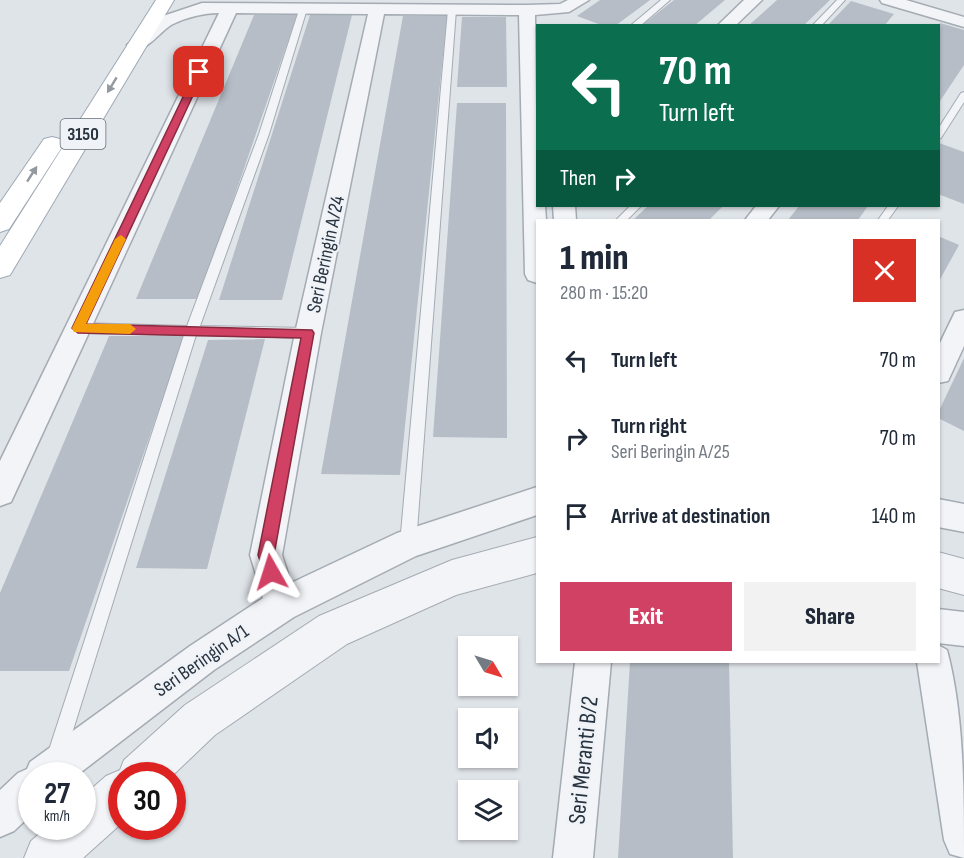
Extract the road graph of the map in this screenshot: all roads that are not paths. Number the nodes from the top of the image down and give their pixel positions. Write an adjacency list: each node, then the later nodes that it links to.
1 (144, 0): 30 (main road, 3150, one-way to 1)
2 (165, 0): 21 (main road, 3150)
3 (184, 0): 10 (street)
4 (581, 0): 9 (street)
5 (666, 0): 17 (lane)
6 (754, 0): 18 (street)
7 (842, 0): 19 (lane)
8 (888, 0): 15 (street)
9 (526, 5): 14 (street); 23 (street)
10 (202, 8): 11 (street); 21 (street)
11 (230, 9): 12 (street); 33 (street)
12 (303, 9): 13 (street); 34 (lane)
13 (377, 9): 14 (street); 35 (street, Seri Beringin A/24)
14 (452, 10): 41 (lane)
15 (929, 12): 16 (street); 20 (street)
16 (964, 22)
17 (636, 24)
18 (727, 24)
19 (818, 24)
20 (920, 24)
21 (136, 45): 31 (main road, 3150, one-way to 31)
22 (964, 95): 24 (lane)
23 (534, 105): 27 (street)
24 (940, 133)
25 (635, 207): 28 (lane)
26 (767, 207): 29 (street)
27 (536, 219)
28 (622, 219)
29 (757, 219)
30 (0, 223)
31 (0, 268)
32 (964, 319): 36 (street)
33 (78, 328): 34 (lane); 37 (street)
34 (192, 330): 35 (lane); 50 (lane)
35 (308, 333): 45 (street, Seri Beringin A/24)
36 (940, 369)
37 (0, 492)
38 (536, 501): 41 (street, Seri Beringin A/1)
39 (940, 513): 40 (street)
40 (964, 518)
41 (408, 544): 45 (street, Seri Beringin A/1)
42 (536, 555): 52 (street)
43 (940, 571): 44 (street)
44 (964, 577)
45 (282, 605): 51 (street, Seri Beringin A/1)
46 (940, 626): 47 (street)
47 (964, 629)
48 (593, 663): 58 (street, Seri Meranti B/2)
49 (935, 663): 56 (street)
50 (48, 762)
51 (62, 762)
52 (155, 762)
53 (18, 800): 55 (street, Seri Beringin A/1)
54 (108, 804): 57 (street)
55 (0, 817)
56 (964, 840)
57 (48, 858)
58 (573, 858)

